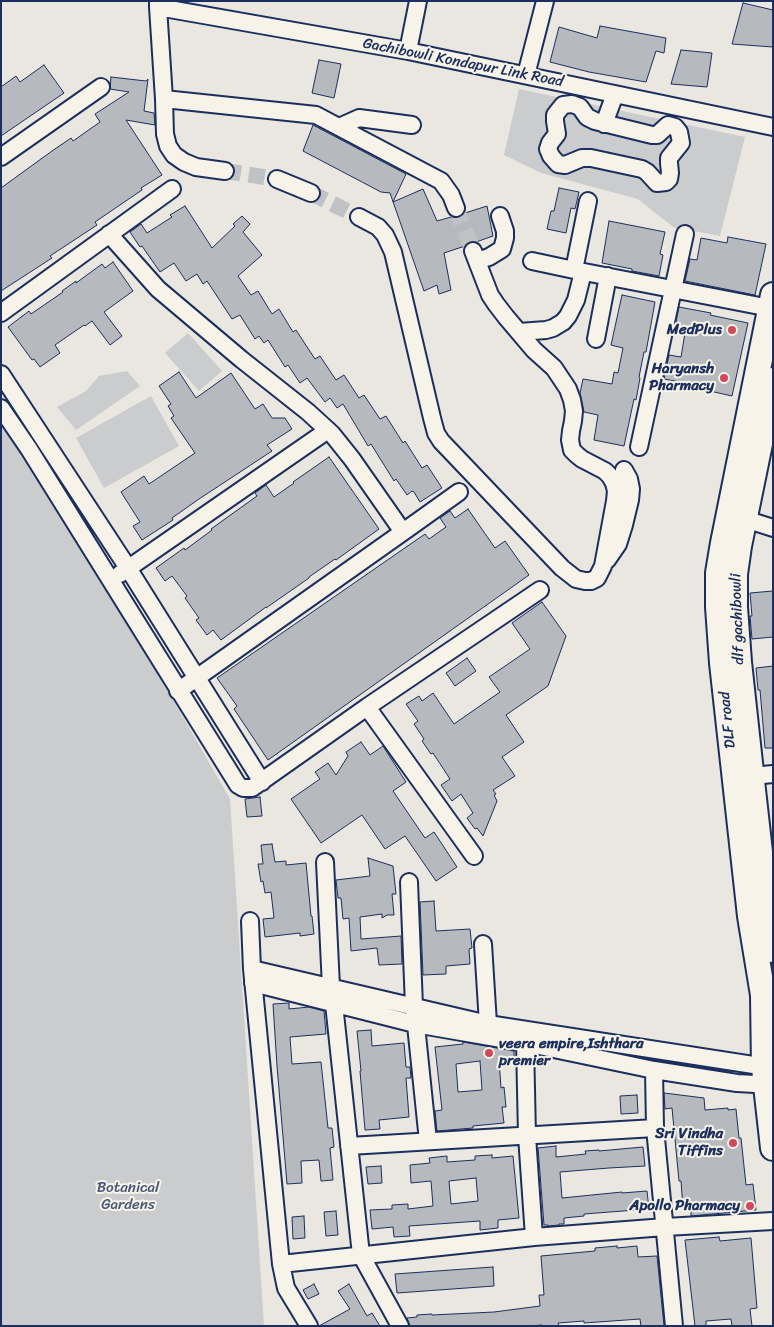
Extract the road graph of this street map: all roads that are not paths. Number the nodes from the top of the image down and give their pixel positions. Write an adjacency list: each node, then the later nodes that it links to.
1 (418, 1): 4 (street)
2 (545, 1): 5 (street)
3 (158, 4): 4 (street, Gachibowli Kondapur Link Road); 8 (street)
4 (408, 51): 5 (street, Gachibowli Kondapur Link Road)
5 (526, 76): 7 (street, Gachibowli Kondapur Link Road)
6 (100, 87): 13 (street)
7 (615, 94): 9 (street); 12 (street, Gachibowli Kondapur Link Road)
8 (164, 98): 11 (street); 14 (street)
9 (604, 124): 9 (street)
10 (412, 125): 11 (street)
11 (339, 127): 19 (street)
12 (773, 127)
13 (1, 157)
14 (225, 171)
15 (278, 179): 17 (street)
16 (172, 189): 22 (street)
17 (311, 192)
18 (588, 201): 25 (street)
19 (456, 208)
20 (500, 216): 30 (street)
21 (359, 217): 42 (street)
22 (109, 234): 29 (street); 35 (street)
23 (685, 234): 27 (street)
24 (532, 261): 25 (street)
25 (579, 271): 26 (street); 30 (street)
26 (608, 276): 27 (street); 31 (street)
27 (672, 289): 28 (street); 36 (street)
28 (771, 302): 65 (main road, DLF road)
29 (1, 313)
30 (518, 332): 42 (street)
31 (596, 339)
32 (1, 374): 43 (street)
33 (773, 380): 39 (main road, dlf gachibowli)
34 (1, 408): 44 (street)
35 (328, 430): 41 (street); 43 (street)
36 (639, 447)
37 (624, 470): 42 (street)
38 (459, 492): 41 (street)
39 (745, 519): 40 (street); 49 (main road, dlf gachibowli)
40 (773, 528)
41 (403, 532): 46 (street)
42 (603, 566)
43 (128, 568): 44 (street); 46 (street)
44 (110, 580): 47 (street)
45 (540, 590): 48 (street)
46 (197, 679): 47 (street); 50 (street)
47 (178, 691): 50 (street)
48 (367, 707): 50 (street); 51 (street)
49 (762, 775): 56 (main road, dlf gachibowli)
50 (262, 782)
51 (474, 856)
52 (325, 862): 58 (street)
53 (410, 882): 60 (street)
54 (250, 920): 57 (street)
55 (483, 944): 62 (street)
56 (773, 950)
57 (252, 976): 58 (street); 59 (street); 75 (street)
58 (331, 987): 60 (street)
59 (334, 1004): 61 (street); 69 (street)
60 (414, 1006): 61 (street); 62 (street)
61 (416, 1024): 63 (street); 68 (street)
62 (488, 1024): 65 (street)
63 (525, 1043): 64 (street); 67 (street)
64 (654, 1070): 65 (street); 66 (street)
65 (769, 1077): 70 (main road, DLF road)
66 (655, 1128): 67 (street); 72 (street)
67 (527, 1136): 68 (street); 73 (street)
68 (428, 1142): 69 (street)
69 (349, 1146): 74 (street)
70 (773, 1148)
71 (773, 1221): 72 (street)
72 (665, 1227): 73 (street); 78 (street)
73 (534, 1237): 74 (street)
74 (361, 1255): 75 (street); 77 (street)
75 (281, 1264): 76 (street)
76 (309, 1326)
77 (400, 1326)
78 (674, 1326)

